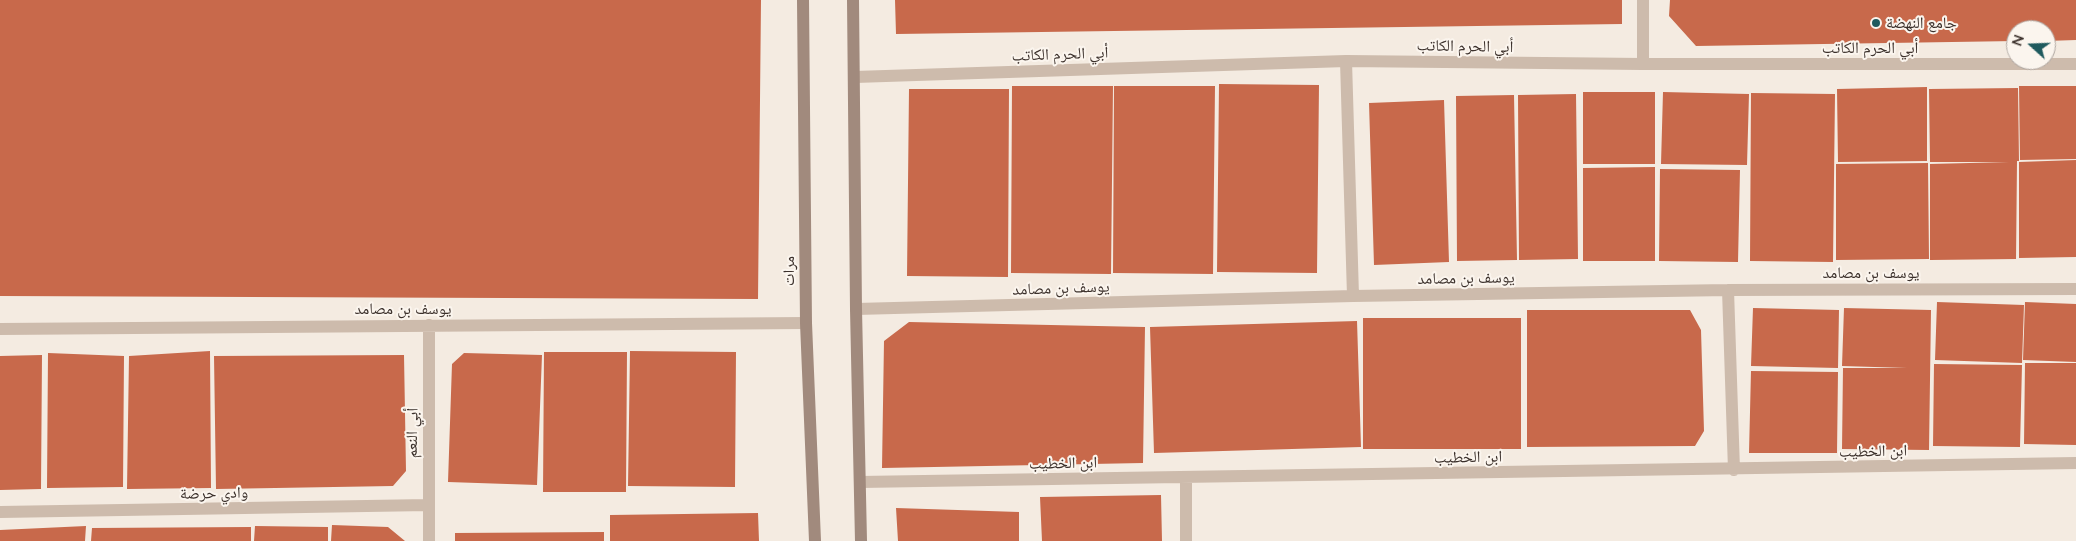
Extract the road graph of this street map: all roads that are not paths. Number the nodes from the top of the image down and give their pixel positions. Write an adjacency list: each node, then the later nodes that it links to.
1 (803, 0): 12 (street, مرات)
2 (853, 0): 7 (street)
3 (1643, 0): 5 (street)
4 (1346, 60): 5 (street, أبي الحرم الكاتب); 7 (street, أبي الحرم الكاتب); 10 (street)
5 (1643, 64): 6 (street, أبي الحرم الكاتب)
6 (2076, 64)
7 (855, 78): 11 (street)
8 (2076, 289): 9 (street, يوسف بن مصامد)
9 (1728, 290): 10 (street, يوسف بن مصامد); 16 (street)
10 (1353, 296): 11 (street, يوسف بن مصامد)
11 (856, 309): 18 (street)
12 (806, 323): 13 (street, يوسف بن مصامد); 22 (street, مرات)
13 (429, 325): 14 (street, يوسف بن مصامد); 19 (street, أبي النعم)
14 (0, 329)
15 (2076, 463): 16 (street, ابن الخطيب)
16 (1734, 470): 17 (street, ابن الخطيب)
17 (1186, 477): 18 (street, ابن الخطيب); 24 (street)
18 (860, 482): 23 (street)
19 (428, 505): 20 (street, وادي حرضة); 21 (street, أبي النعم)
20 (0, 512)
21 (428, 541)
22 (815, 541)
23 (861, 541)
24 (1186, 541)

